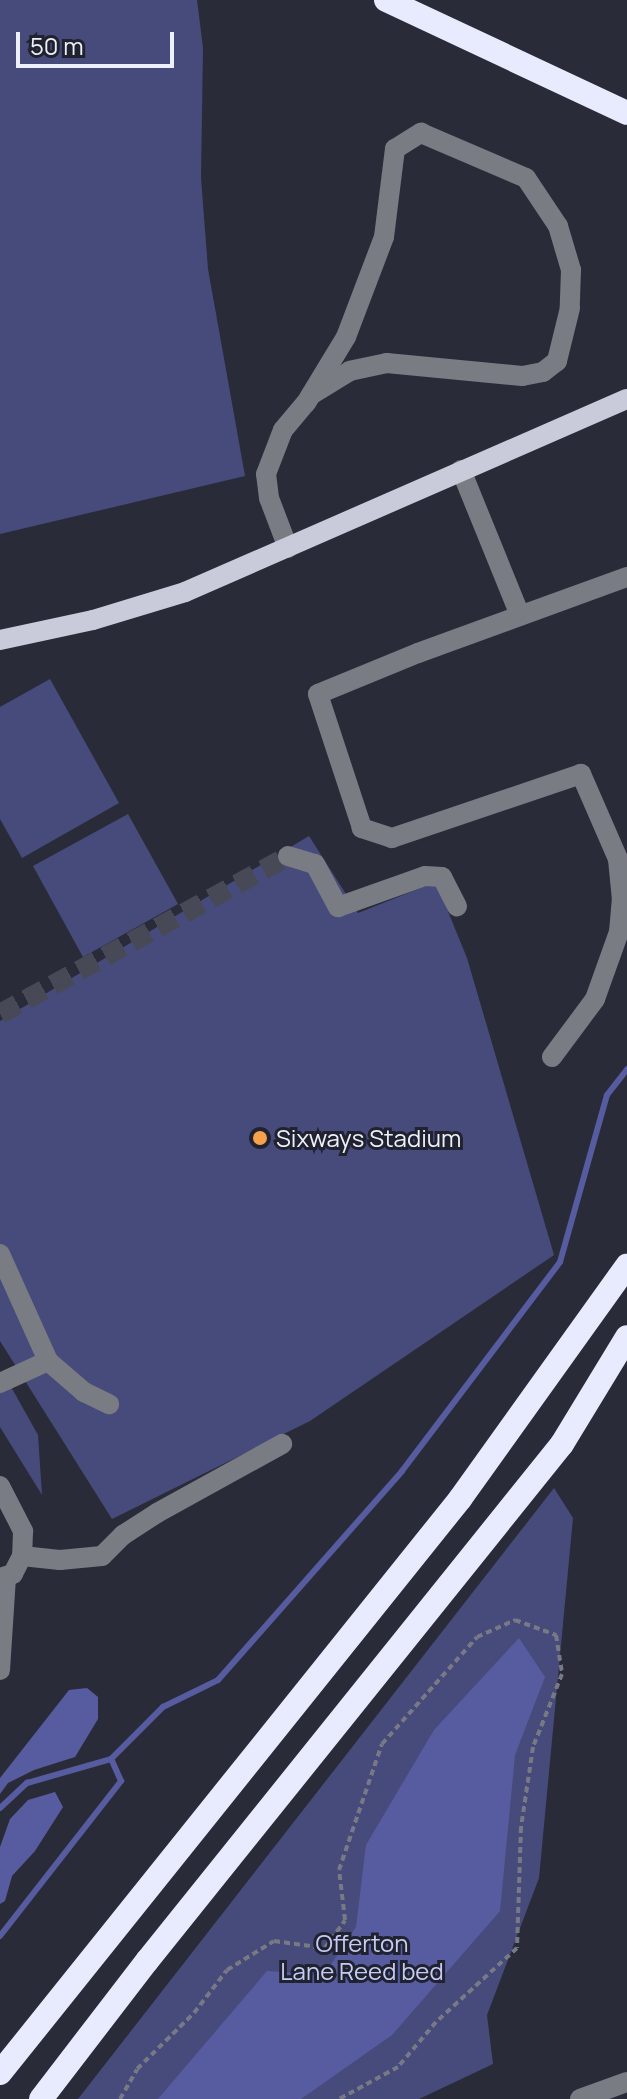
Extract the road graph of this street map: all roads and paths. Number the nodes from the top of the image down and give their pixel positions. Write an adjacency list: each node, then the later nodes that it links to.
1 (386, 0): 2 (highway)
2 (627, 113)
3 (311, 395): 3 (street); 8 (street)
4 (627, 399): 6 (main road)
5 (627, 408): 6 (main road)
6 (605, 409): 7 (main road)
7 (461, 470): 8 (main road); 10 (street)
8 (288, 548): 11 (main road)
9 (627, 577): 10 (street)
10 (520, 615): 14 (street)
11 (0, 640)
12 (288, 856): 13 (street)
13 (457, 906)
14 (552, 1057)
15 (0, 1254): 18 (street)
16 (627, 1266): 26 (highway)
17 (627, 1337): 28 (highway)
18 (48, 1361): 19 (street); 20 (street)
19 (0, 1383)
20 (109, 1404)
21 (282, 1444): 23 (street)
22 (0, 1486): 23 (street)
23 (22, 1556): 24 (street)
24 (3, 1577): 25 (street)
25 (0, 1670)
26 (0, 2073)
27 (627, 2082): 31 (street)
28 (41, 2099)
29 (120, 2099): 30 (path)
30 (339, 2099)
31 (580, 2099)

